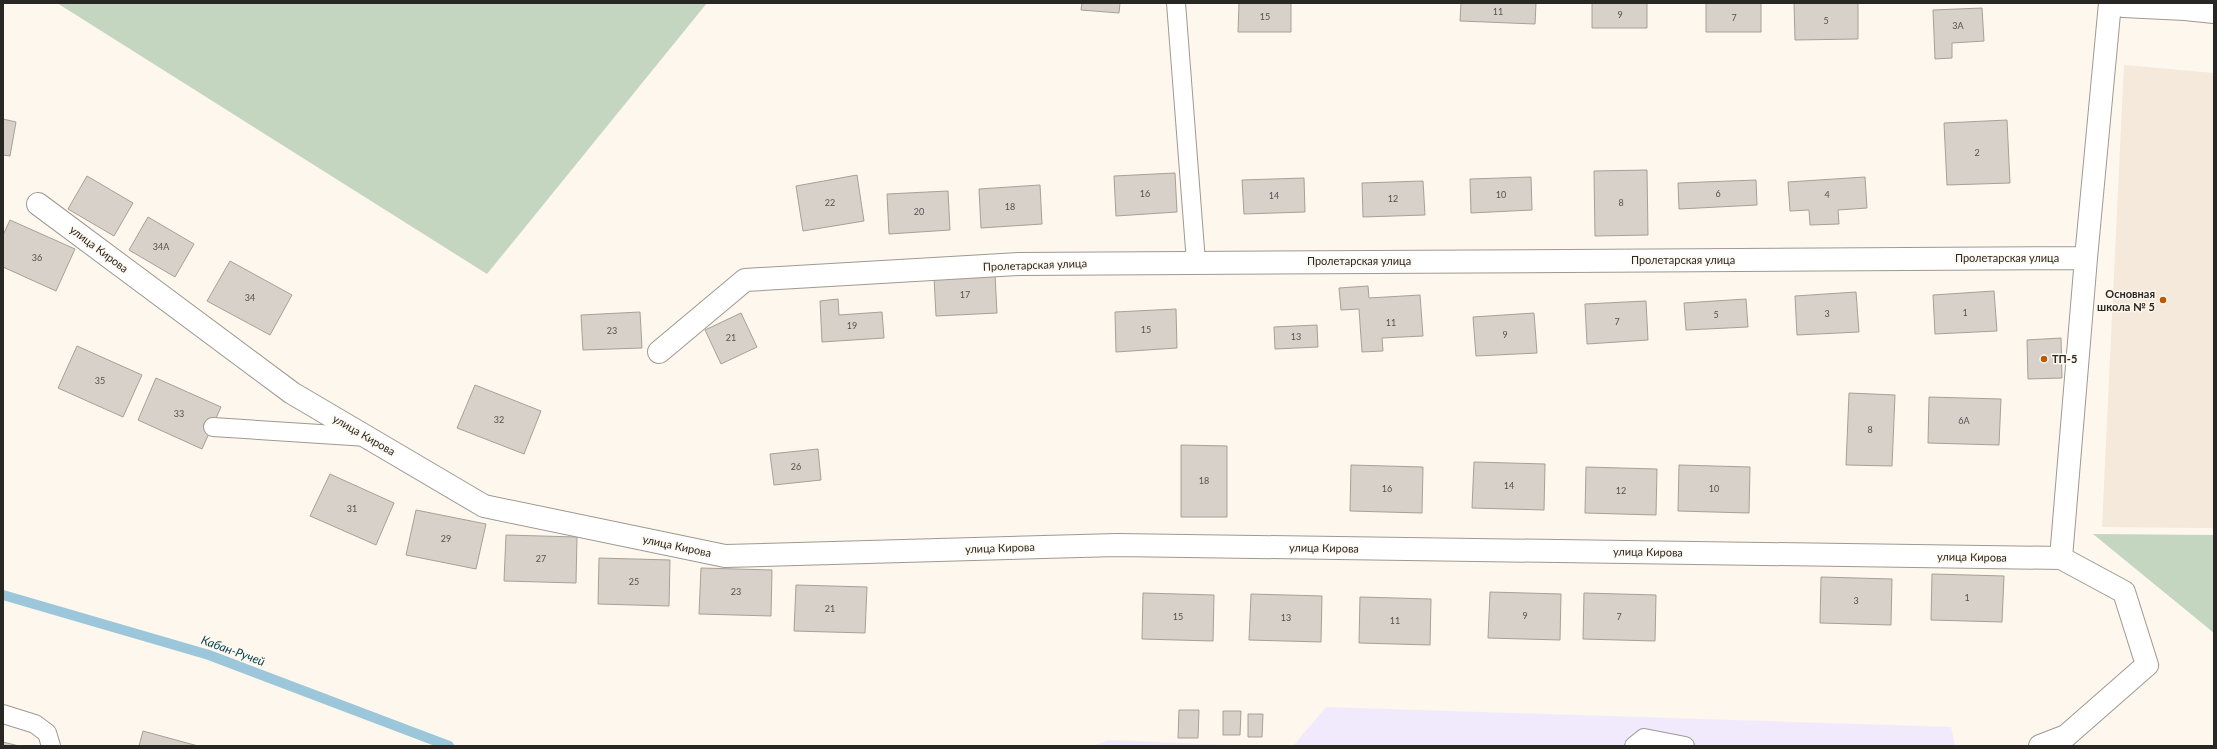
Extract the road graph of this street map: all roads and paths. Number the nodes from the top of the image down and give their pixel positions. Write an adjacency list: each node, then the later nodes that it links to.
1 (1176, 3): 7 (lane)
2 (2110, 3): 6 (street)
3 (2117, 3): 4 (street)
4 (2214, 12)
5 (38, 204): 10 (street, улица Кирова)
6 (2086, 258): 7 (street, Пролетарская улица); 11 (street)
7 (1196, 262): 8 (street, Пролетарская улица)
8 (659, 352)
9 (213, 427): 10 (lane)
10 (368, 437): 11 (street, улица Кирова)
11 (2061, 558): 16 (street)
12 (3, 714): 13 (lane)
13 (51, 746)
14 (1634, 746): 15 (lane)
15 (1686, 746)
16 (2040, 746)

